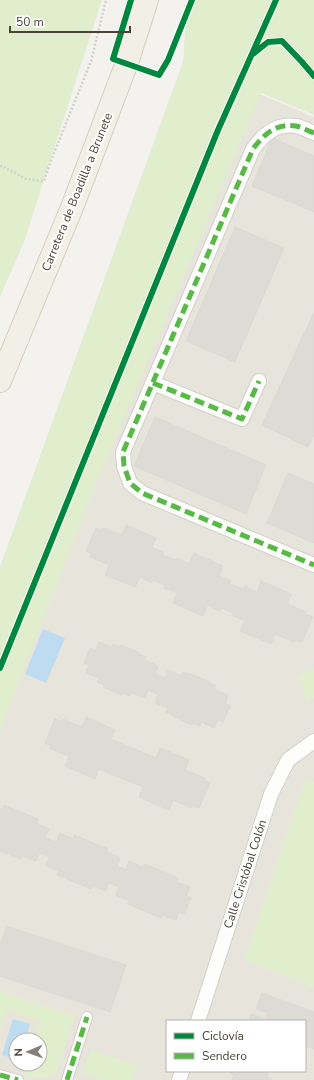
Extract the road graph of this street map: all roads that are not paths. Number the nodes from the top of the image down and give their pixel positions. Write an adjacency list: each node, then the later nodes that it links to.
1 (147, 0): 3 (main road, Carretera de Boadilla a Brunete)
2 (314, 133): 5 (street)
3 (0, 381)
4 (259, 381): 5 (street)
5 (153, 383): 6 (street)
6 (314, 565)
7 (314, 741): 9 (street, Calle Cristóbal Colón)
8 (87, 1017): 12 (street)
9 (198, 1020)
10 (0, 1075): 11 (street)
11 (18, 1080)
12 (67, 1080)

